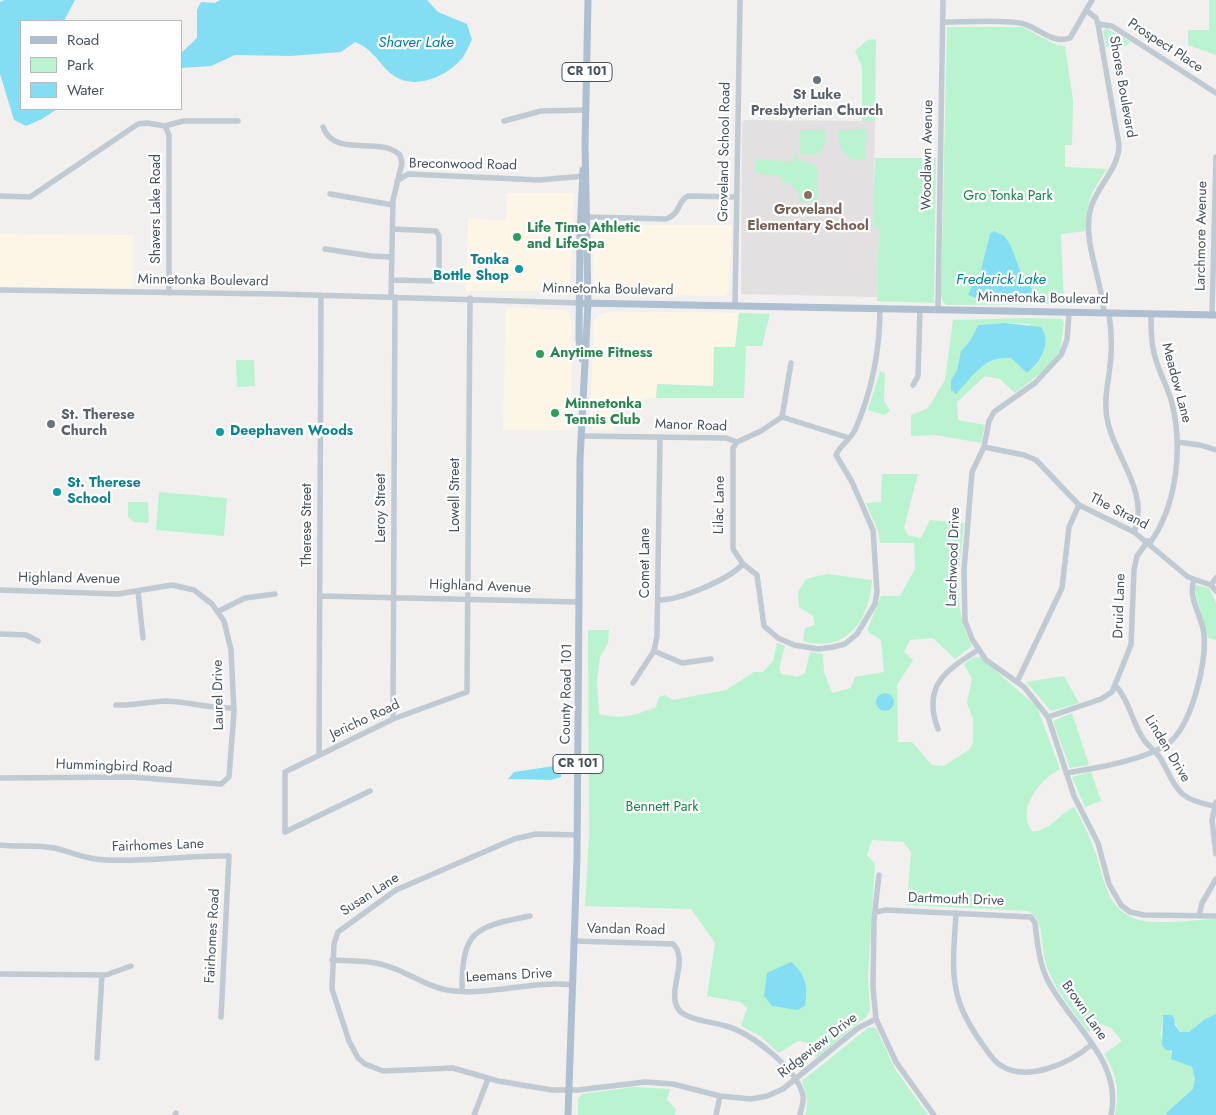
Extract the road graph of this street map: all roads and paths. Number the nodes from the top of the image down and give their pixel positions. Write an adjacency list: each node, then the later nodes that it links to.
1 (588, 0): 9 (main road, County Road 101 / CR 101)
2 (740, 0): 21 (street, Groveland School Road)
3 (943, 0): 6 (street, Woodlawn Avenue)
4 (1092, 0): 5 (street)
5 (1087, 11): 6 (street); 7 (street, Shores Boulevard)
6 (943, 22): 37 (street, Woodlawn Avenue)
7 (1098, 24): 8 (street, Prospect Place); 39 (street, Shores Boulevard)
8 (1216, 93)
9 (585, 110): 11 (street); 17 (main road, County Road 101 / CR 101)
10 (238, 121): 12 (street)
11 (504, 121)
12 (165, 126): 20 (street); 29 (street, Shavers Lake Road)
13 (323, 127): 15 (street)
14 (1216, 157): 41 (street, Larchmore Avenue)
15 (402, 163): 16 (street); 18 (street)
16 (408, 174): 17 (street, Breconwood Road); 18 (street, Breconwood Road)
17 (585, 176): 23 (main road, County Road 101 / CR 101); 33 (main road, County Road 101 / CR 101)
18 (396, 181): 22 (street, Breconwood Road)
19 (330, 194): 22 (street)
20 (0, 196)
21 (737, 197): 23 (street); 34 (street, Groveland School Road)
22 (393, 205): 24 (street, Breconwood Road)
23 (588, 217): 33 (main road, County Road 101 / CR 101)
24 (393, 229): 26 (street, Breconwood Road); 27 (street)
25 (325, 249): 26 (street)
26 (392, 257): 27 (street, Breconwood Road)
27 (392, 280): 31 (street, Breconwood Road)
28 (0, 290): 29 (street, Minnetonka Boulevard)
29 (169, 293): 30 (street, Minnetonka Boulevard)
30 (322, 295): 31 (street, Minnetonka Boulevard); 63 (street, Therese Street)
31 (393, 297): 32 (street, Minnetonka Boulevard); 64 (street, Leroy Street)
32 (470, 298): 33 (street, Minnetonka Boulevard); 65 (street, Lowell Street)
33 (584, 303): 34 (main road, Minnetonka Boulevard); 45 (main road, County Road 101 / CR 101)
34 (735, 305): 35 (main road, Minnetonka Boulevard)
35 (880, 308): 36 (main road, Minnetonka Boulevard); 47 (street)
36 (920, 309): 37 (main road, Minnetonka Boulevard); 43 (street)
37 (938, 310): 38 (main road, Minnetonka Boulevard)
38 (1069, 313): 39 (main road, Minnetonka Boulevard); 50 (street, Larchwood Drive)
39 (1106, 313): 40 (main road, Minnetonka Boulevard); 53 (street)
40 (1151, 314): 41 (main road, Minnetonka Boulevard); 49 (street, Meadow Lane)
41 (1214, 315)
42 (791, 363): 44 (street)
43 (913, 385)
44 (782, 417): 47 (street); 48 (street, Manor Road)
45 (581, 436): 46 (street, Manor Road); 67 (main road, County Road 101 / CR 101)
46 (660, 437): 48 (street, Manor Road); 66 (street, Comet Lane)
47 (849, 438): 55 (street, Lilac Lane)
48 (737, 442): 55 (street, Lilac Lane)
49 (1177, 442): 51 (street); 54 (street, Meadow Lane)
50 (984, 447): 52 (street, The Strand); 72 (street, Larchwood Drive)
51 (1216, 450)
52 (1078, 506): 53 (street, The Strand); 75 (street)
53 (1134, 532): 54 (street, The Strand)
54 (1149, 542): 57 (street, The Strand); 77 (street, Druid Lane)
55 (742, 564): 66 (street)
56 (1216, 578): 58 (street)
57 (1194, 580): 58 (street, The Strand); 84 (street)
58 (1211, 585): 61 (street)
59 (0, 590): 60 (street, Highland Avenue)
60 (138, 591): 68 (street, Highland Avenue); 70 (street)
61 (1216, 591)
62 (275, 594): 68 (street)
63 (320, 596): 64 (street, Highland Avenue); 85 (street, Therese Street)
64 (394, 597): 65 (street, Highland Avenue); 82 (street, Leroy Street)
65 (468, 598): 67 (street, Highland Avenue); 78 (street, Lowell Street)
66 (659, 600): 73 (street, Comet Lane)
67 (579, 602): 91 (main road, County Road 101 / CR 101)
68 (219, 611): 80 (street, Laurel Drive)
69 (0, 634): 71 (street)
70 (143, 638)
71 (38, 641)
72 (978, 650): 75 (street, Larchwood Drive); 83 (street)
73 (654, 651): 74 (street); 76 (street, Comet Lane)
74 (711, 659)
75 (1017, 682): 81 (street, Larchwood Drive)
76 (632, 683)
77 (1115, 686): 81 (street); 84 (street, Linden Drive)
78 (467, 692): 82 (street, Jericho Road)
79 (116, 705): 80 (street)
80 (234, 708): 88 (street, Laurel Drive)
81 (1048, 717): 86 (street, Larchwood Drive)
82 (393, 719): 85 (street, Jericho Road)
83 (938, 729)
84 (1154, 751): 86 (street); 90 (street, Linden Drive)
85 (319, 755): 89 (street, Jericho Road)
86 (1066, 773): 100 (street, Larchwood Drive)
87 (0, 778): 88 (street, Hummingbird Road)
88 (227, 780)
89 (370, 791)
90 (1215, 804): 93 (street)
91 (577, 835): 103 (main road, County Road 101 / CR 101); 104 (street, Susan Lane)
92 (0, 845): 94 (street, Fairhomes Lane)
93 (1216, 854)
94 (229, 856): 110 (street, Fairhomes Road)
95 (879, 874): 97 (street)
96 (1216, 879): 100 (street)
97 (876, 912): 98 (street, Dartmouth Drive); 111 (street)
98 (956, 913): 102 (street, Dartmouth Drive); 112 (street)
99 (530, 916): 109 (street)
100 (1199, 916): 101 (street)
101 (1216, 916)
102 (1034, 919): 112 (street, Brown Lane)
103 (574, 941): 108 (main road, County Road 101 / CR 101); 115 (street, Vandan Road)
104 (332, 960): 109 (street, Leemans Drive); 114 (street, Susan Lane)
105 (131, 966): 107 (street)
106 (0, 974): 107 (street)
107 (102, 975): 113 (street)
108 (573, 985): 109 (street, Leemans Drive); 116 (main road, County Road 101 / CR 101)
109 (462, 991)
110 (221, 1017)
111 (876, 1019): 115 (street, Ridgeview Drive); 122 (street)
112 (1092, 1045): 123 (street, Brown Lane)
113 (97, 1058)
114 (488, 1079): 116 (street, Susan Lane); 118 (street)
115 (795, 1080): 117 (street, Ridgeview Drive); 121 (street, Vandan Road)
116 (569, 1090): 117 (street, Ridgeview Drive); 119 (main road, County Road 101 / CR 101)
117 (720, 1096): 120 (street)
118 (474, 1115)
119 (568, 1115)
120 (716, 1115)
121 (800, 1115)
122 (934, 1115)
123 (1112, 1115)

